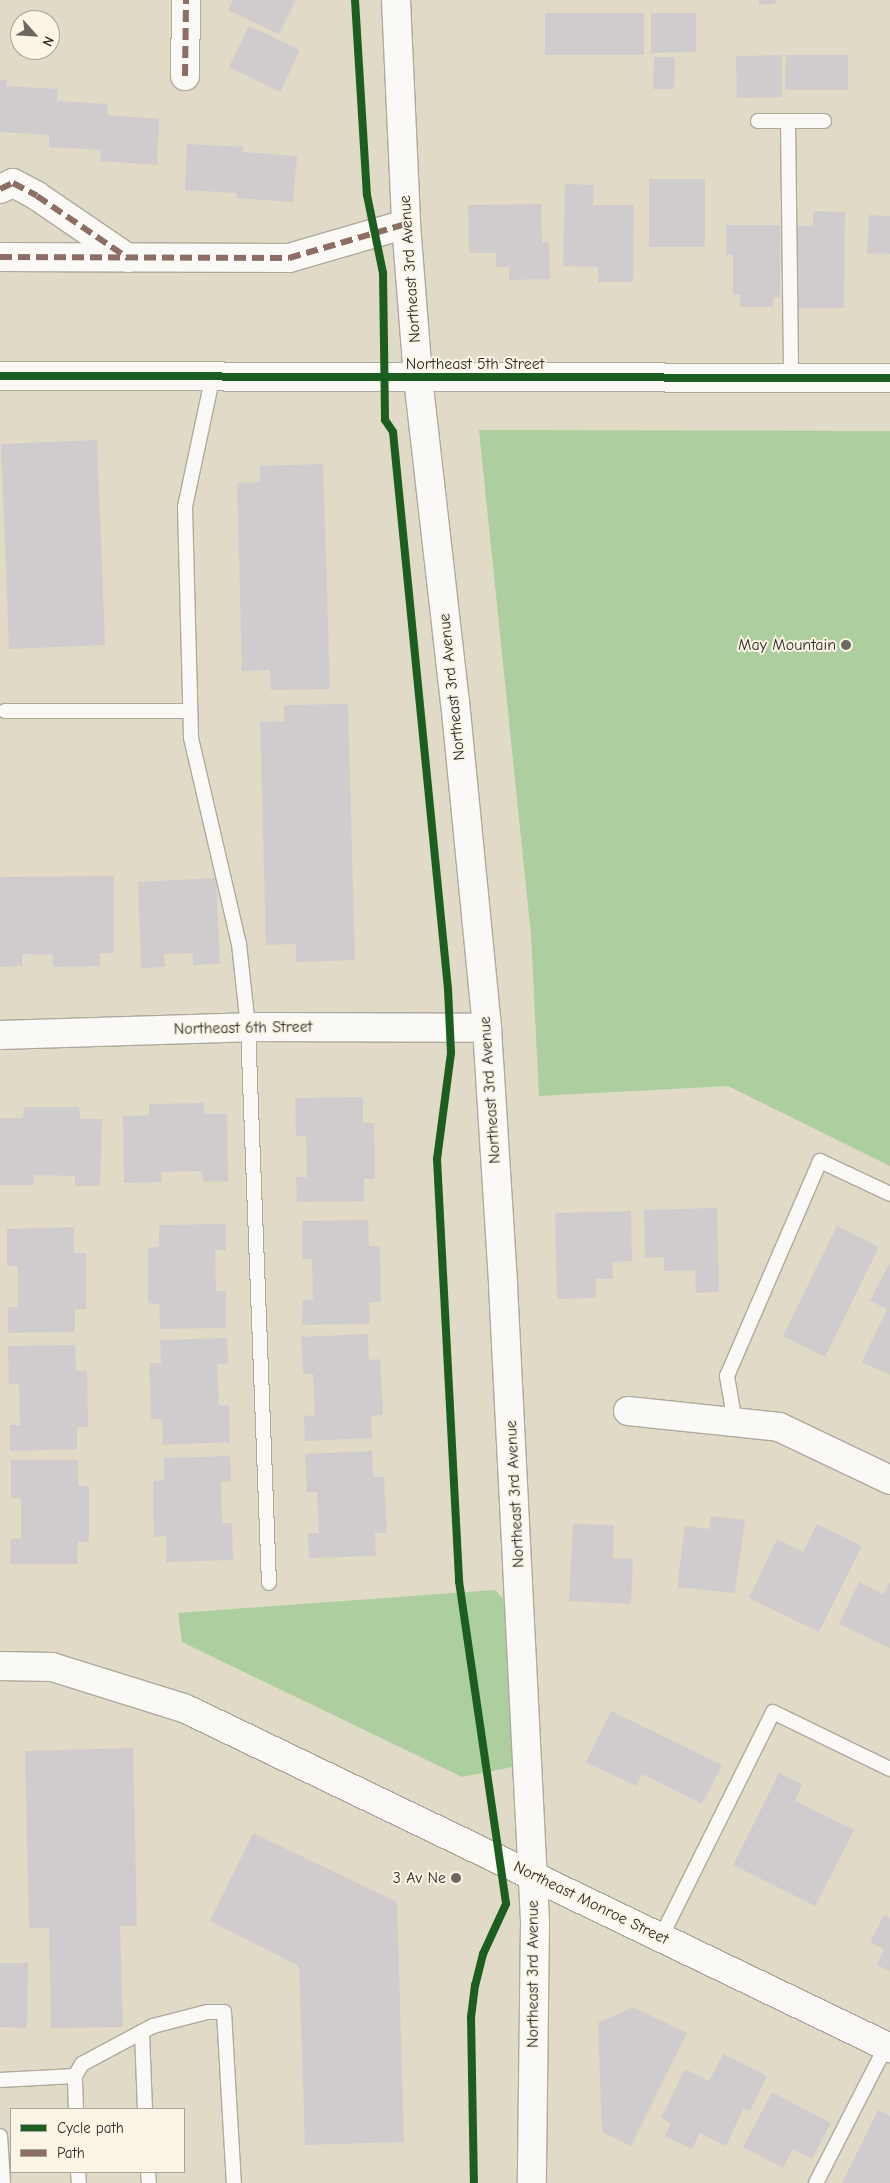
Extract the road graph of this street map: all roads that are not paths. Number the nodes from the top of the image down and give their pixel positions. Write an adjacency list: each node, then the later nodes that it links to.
1 (186, 0): 3 (street)
2 (396, 0): 8 (street, Northeast 3rd Avenue)
3 (185, 76)
4 (758, 121): 5 (lane)
5 (788, 121): 6 (lane); 14 (lane)
6 (824, 121)
7 (0, 189): 10 (street)
8 (406, 224): 10 (street); 13 (street, Northeast 3rd Avenue)
9 (0, 257): 10 (street)
10 (128, 258)
11 (213, 375): 12 (street, Northeast 5th Street); 13 (street, Northeast 5th Street); 17 (lane)
12 (0, 376)
13 (418, 378): 14 (street, Northeast 5th Street); 19 (street, Northeast 3rd Avenue)
14 (791, 378): 15 (street, Northeast 5th Street)
15 (890, 378)
16 (5, 711): 17 (lane)
17 (190, 711): 18 (lane)
18 (248, 1027): 19 (street, Northeast 6th Street); 20 (street, Northeast 6th Street); 25 (lane)
19 (486, 1028): 28 (street, Northeast 3rd Avenue)
20 (0, 1035)
21 (890, 1194): 23 (lane)
22 (628, 1412): 23 (street)
23 (735, 1422): 24 (street)
24 (890, 1480)
25 (269, 1583)
26 (0, 1666): 28 (street, Northeast Monroe Street)
27 (890, 1769): 29 (lane)
28 (532, 1874): 29 (street, Northeast Monroe Street); 39 (street, Northeast 3rd Avenue)
29 (661, 1937): 31 (street, Northeast Monroe Street)
30 (142, 2032): 32 (lane); 35 (lane); 38 (lane)
31 (888, 2047): 40 (lane)
32 (75, 2076): 33 (lane); 34 (lane)
33 (0, 2080)
34 (76, 2108)
35 (145, 2108)
36 (0, 2136): 37 (lane)
37 (3, 2183)
38 (234, 2183)
39 (532, 2183)
40 (816, 2183)

